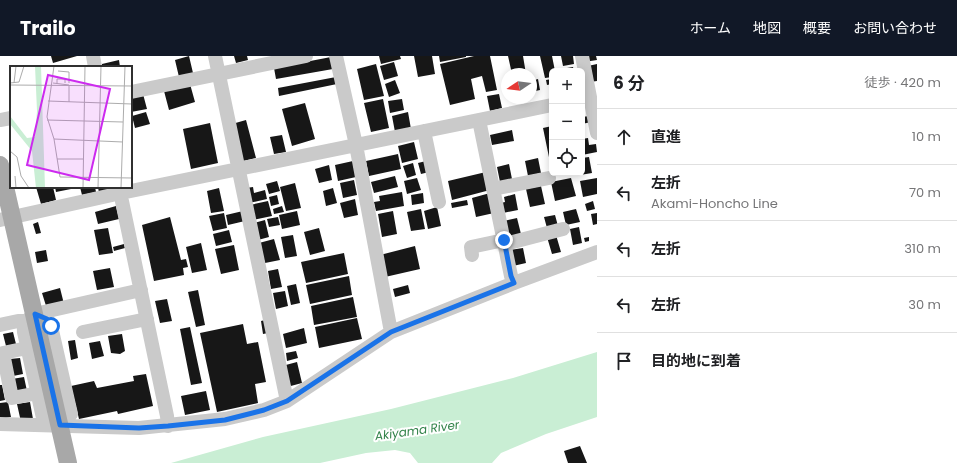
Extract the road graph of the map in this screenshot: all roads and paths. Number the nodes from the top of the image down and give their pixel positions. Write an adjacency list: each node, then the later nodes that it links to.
1 (93, 56): 6 (street)
2 (215, 56): 7 (street)
3 (306, 56): 7 (street)
4 (336, 56): 16 (street)
5 (582, 56): 9 (street)
6 (95, 66)
7 (219, 74): 8 (street); 18 (street)
8 (132, 92)
9 (590, 98): 15 (street)
10 (549, 106): 13 (street)
11 (10, 118): 12 (street)
12 (0, 120)
13 (479, 120): 14 (street); 22 (street)
14 (424, 131): 16 (street); 24 (street)
15 (597, 133)
16 (356, 145): 18 (street); 36 (street)
17 (0, 165): 25 (main road)
18 (238, 170): 21 (street); 39 (street)
19 (549, 178): 22 (street)
20 (132, 188): 23 (street)
21 (132, 188)
22 (493, 189): 27 (street)
23 (120, 190): 25 (street); 31 (street)
24 (439, 202)
25 (6, 219): 32 (main road)
26 (563, 229): 27 (street)
27 (504, 242): 29 (street); 30 (street)
28 (597, 252): 30 (street)
29 (472, 254)
30 (514, 283): 36 (street)
31 (141, 290): 32 (street); 33 (street)
32 (30, 318): 34 (street); 37 (street); 42 (main road)
33 (147, 319): 35 (street); 41 (street)
34 (0, 325)
35 (83, 332)
36 (391, 332): 39 (street)
37 (27, 348): 38 (street); 38 (street)
38 (38, 393): 40 (street)
39 (286, 397): 41 (street)
40 (43, 418)
41 (167, 421): 42 (street)
42 (64, 422): 43 (street); 44 (main road)
43 (0, 424)
44 (68, 463)

